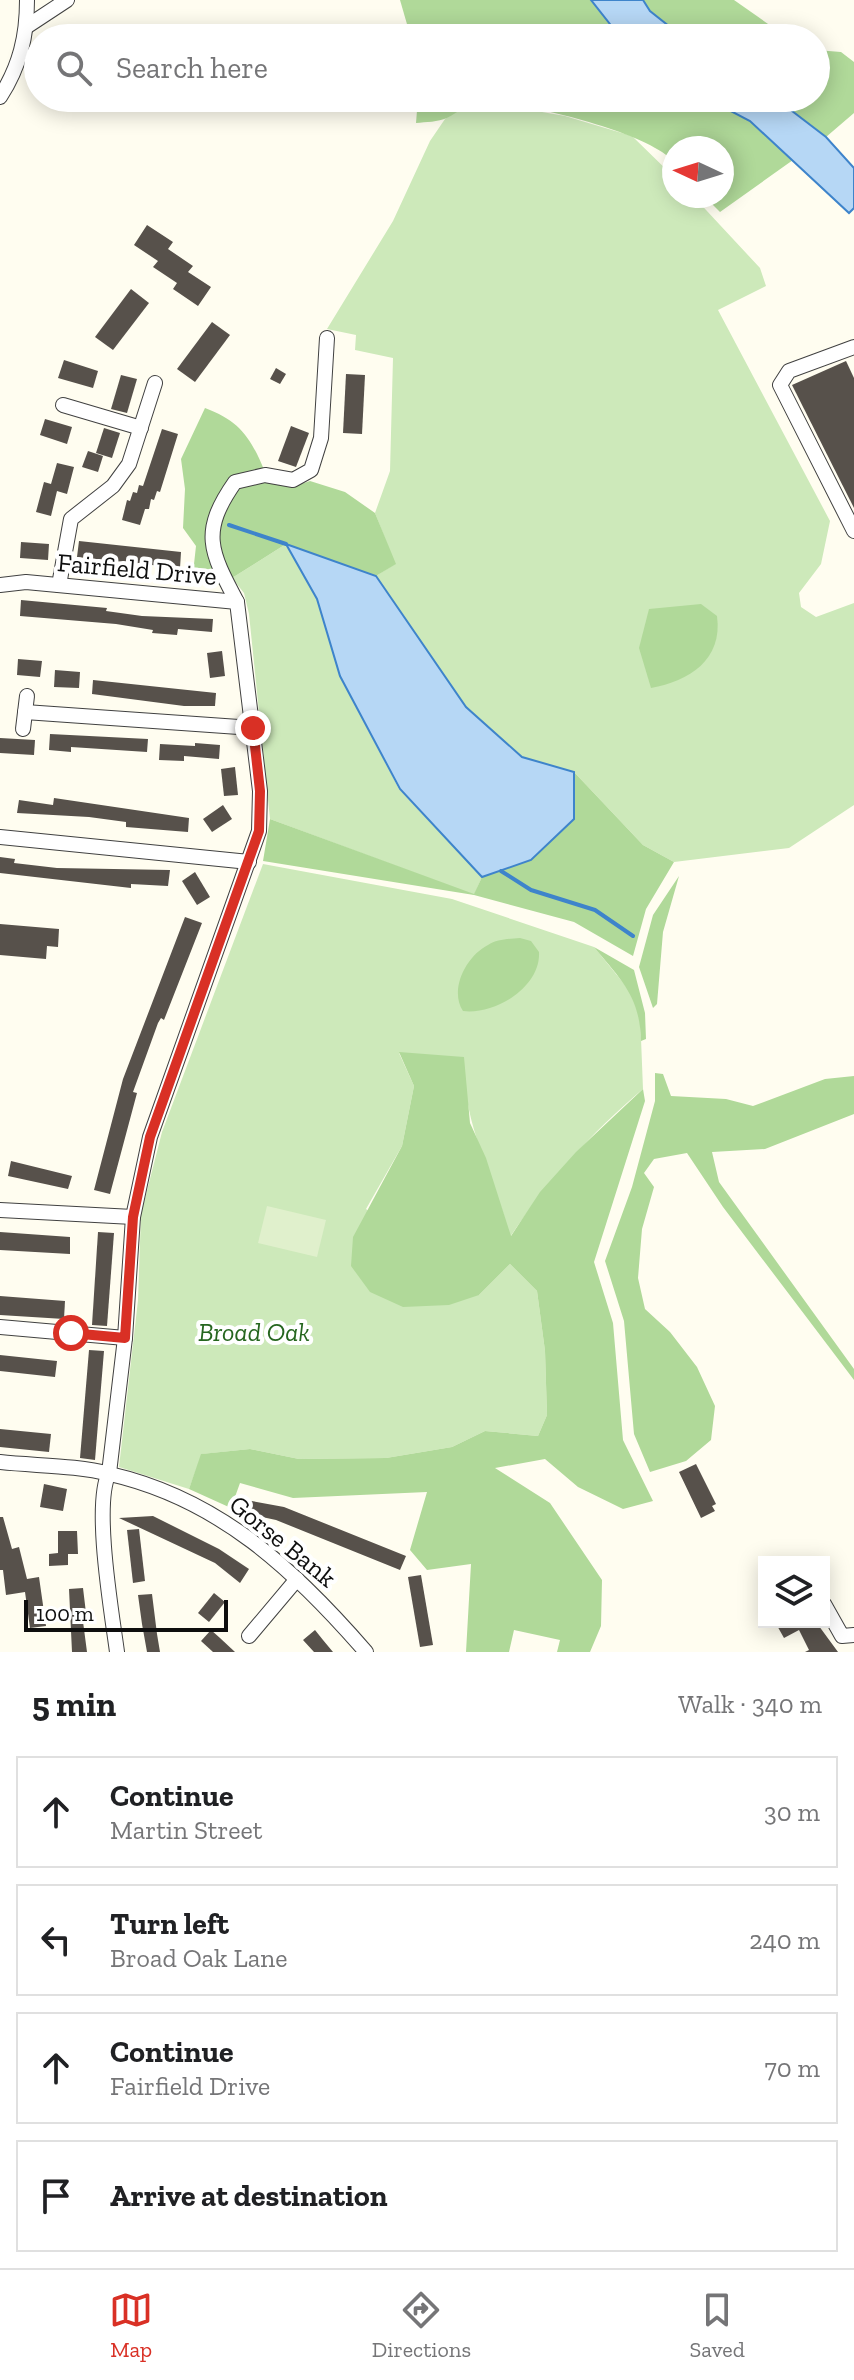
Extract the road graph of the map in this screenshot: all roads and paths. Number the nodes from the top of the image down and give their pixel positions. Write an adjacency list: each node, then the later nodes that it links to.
1 (27, 0): 3 (street)
2 (67, 0): 4 (street)
3 (26, 24)
4 (31, 24)
5 (24, 36): 6 (street)
6 (0, 97)
7 (327, 338): 15 (street)
8 (854, 347): 12 (street)
9 (155, 383): 11 (street)
10 (63, 405): 11 (street)
11 (141, 428): 14 (street)
12 (854, 531)
13 (0, 585): 14 (street, Fairfield Drive)
14 (59, 585): 15 (street, Fairfield Drive)
15 (237, 602): 18 (street, Fairfield Drive)
16 (27, 696): 17 (street)
17 (25, 712): 18 (street); 19 (street)
18 (253, 728): 21 (street, Fairfield Drive)
19 (23, 729)
20 (0, 837): 21 (street)
21 (249, 862): 23 (street, Fairfield Drive)
22 (0, 1210): 23 (street)
23 (133, 1217): 25 (street, Fairfield Drive)
24 (0, 1327): 25 (street)
25 (125, 1338): 27 (street, Fairfield Drive)
26 (0, 1462): 27 (street, Gorse Bank)
27 (109, 1473): 28 (street, Gorse Bank); 32 (street, Fairfield Drive)
28 (297, 1579): 31 (street); 33 (street, Gorse Bank)
29 (830, 1615): 30 (street)
30 (854, 1635)
31 (249, 1636)
32 (117, 1652)
33 (366, 1652)

